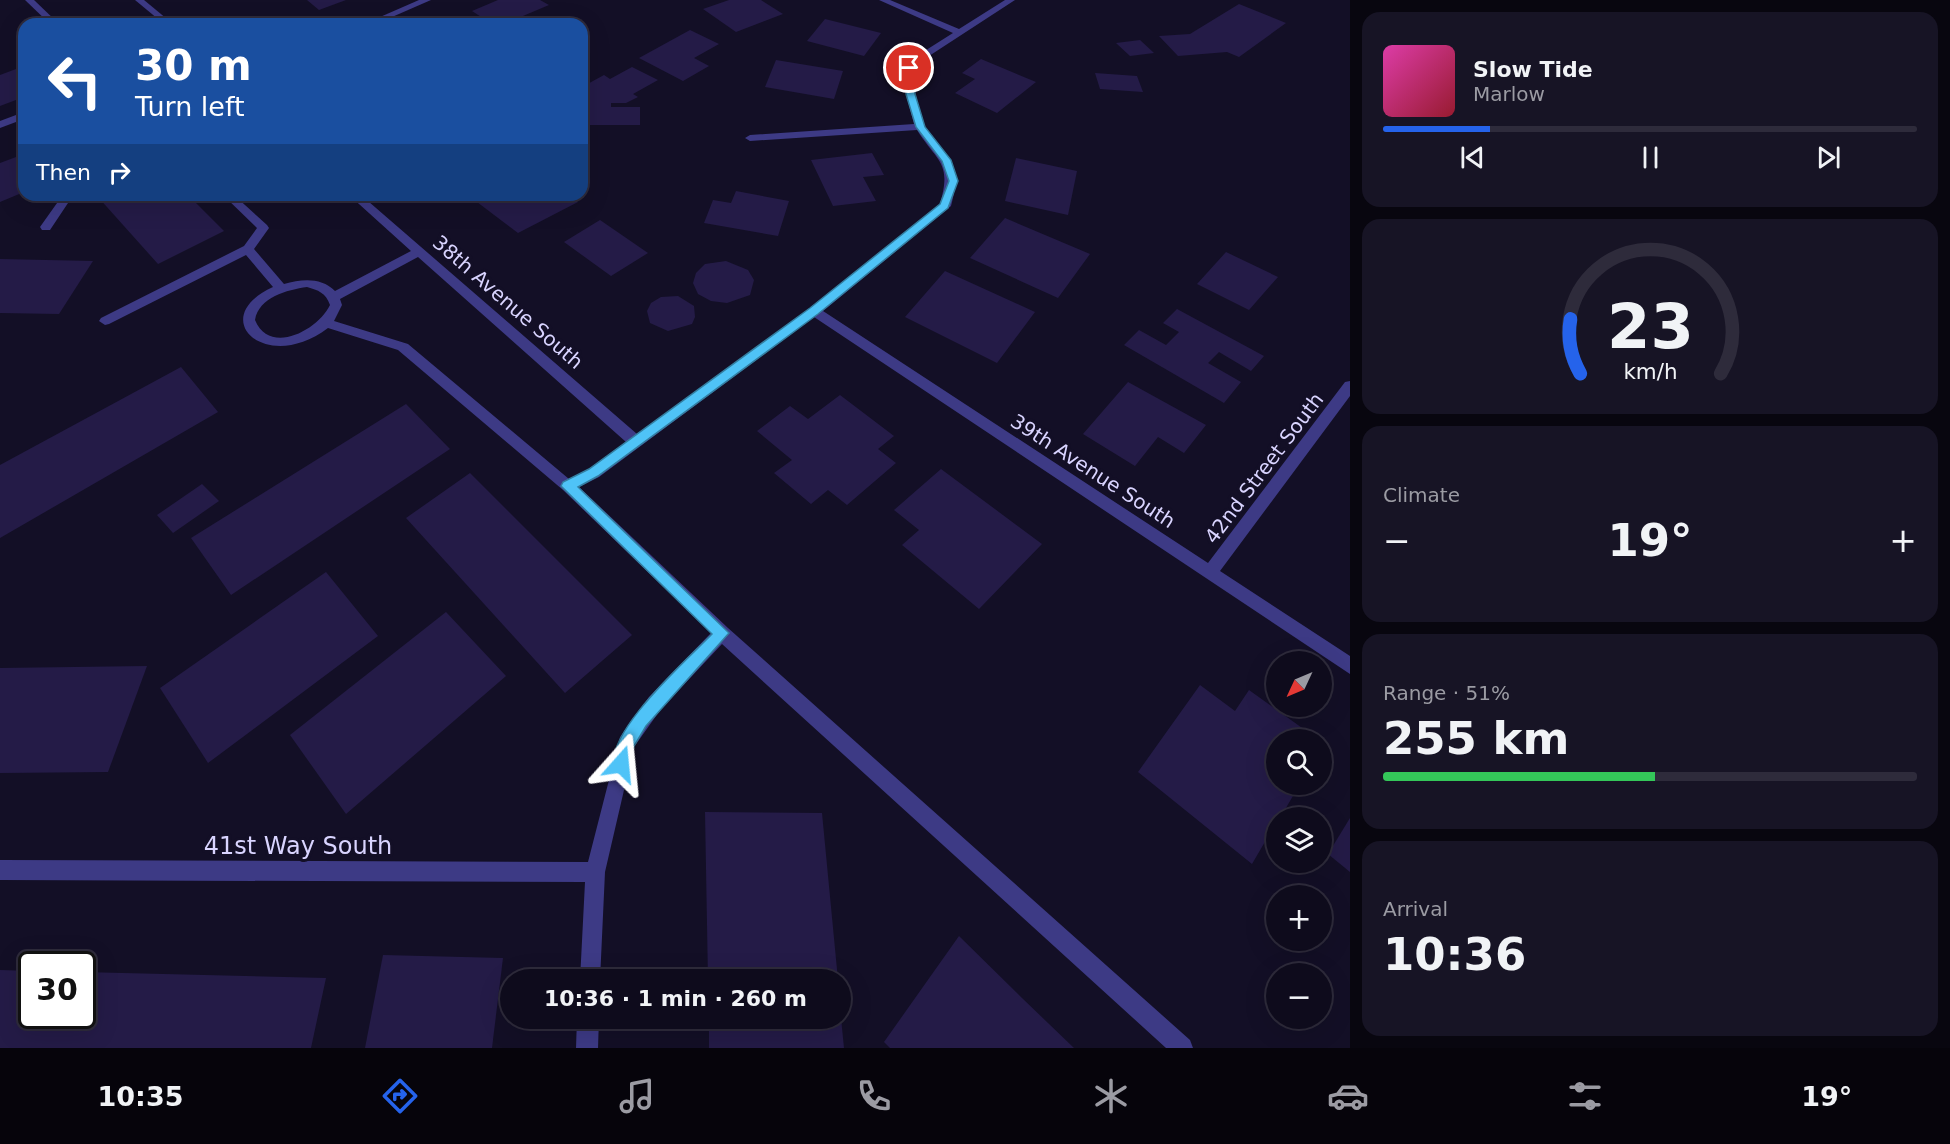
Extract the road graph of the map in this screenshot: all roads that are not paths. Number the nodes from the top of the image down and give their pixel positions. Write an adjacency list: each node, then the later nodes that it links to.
1 (29, 0): 6 (street)
2 (139, 0): 7 (street)
3 (427, 0): 8 (street)
4 (884, 0): 9 (street)
5 (1011, 0): 9 (street)
6 (48, 18)
7 (162, 18)
8 (383, 18)
9 (959, 32): 12 (street)
10 (18, 118): 11 (street)
11 (0, 125)
12 (921, 127): 13 (street); 22 (street)
13 (750, 138)
14 (64, 201): 17 (street)
15 (234, 201): 18 (street)
16 (361, 201): 19 (street, 38th Avenue South)
17 (46, 227)
18 (248, 249): 20 (street); 23 (street)
19 (418, 252): 21 (street); 26 (street, 38th Avenue South)
20 (280, 287): 21 (street); 24 (street)
21 (334, 297): 24 (street)
22 (814, 311): 26 (street); 28 (street, 39th Avenue South)
23 (105, 321)
24 (327, 323): 27 (street)
25 (1350, 386): 28 (street, 42nd Street South)
26 (635, 441): 27 (street)
27 (568, 486): 29 (street)
28 (1210, 573): 30 (street, 39th Avenue South)
29 (722, 633): 32 (street); 36 (street)
30 (1350, 666)
31 (0, 870): 32 (street, 41st Way South)
32 (595, 872): 33 (street)
33 (591, 969)
34 (587, 1029): 35 (street)
35 (586, 1048)
36 (1182, 1048)

